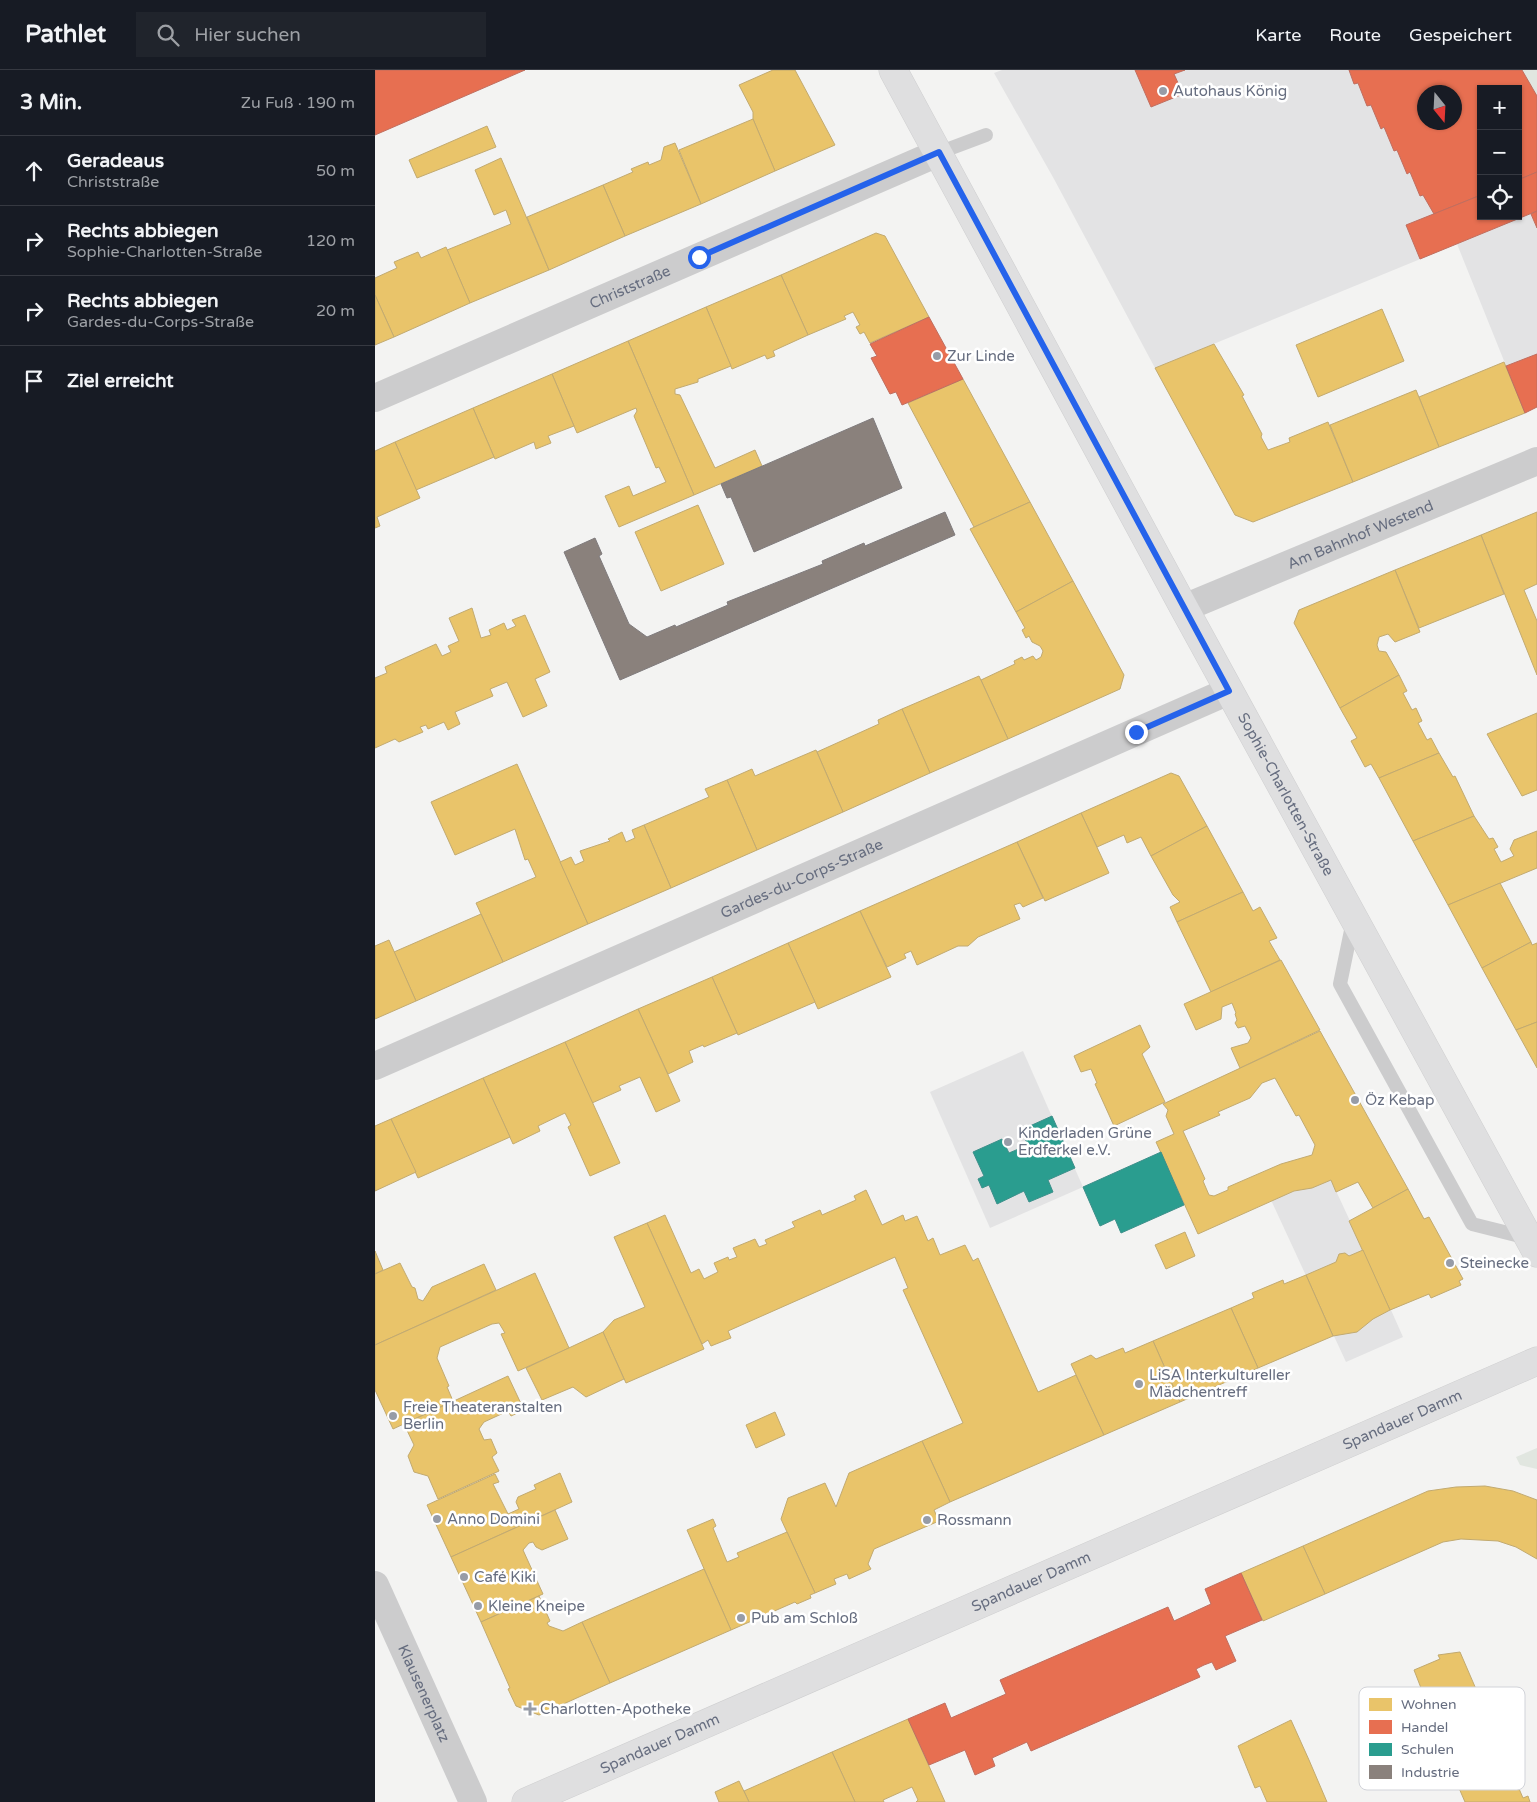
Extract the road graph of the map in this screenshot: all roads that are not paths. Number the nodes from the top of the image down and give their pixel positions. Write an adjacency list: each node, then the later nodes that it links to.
1 (893, 70): 3 (street, Sophie-Charlotten-Straße)
2 (986, 135): 3 (lane)
3 (939, 152): 4 (street, Christstraße); 6 (street, Sophie-Charlotten-Straße)
4 (375, 398)
5 (1537, 461): 6 (street, Am Bahnhof Westend)
6 (1184, 608): 7 (street, Sophie-Charlotten-Straße)
7 (1229, 691): 8 (street, Sophie-Charlotten-Straße); 9 (street, Gardes-du-Corps-Straße)
8 (1353, 918): 10 (street, Sophie-Charlotten-Straße); 10 (lane)
9 (375, 1066)
10 (1535, 1242)
11 (1537, 1361): 14 (street, Spandauer Damm)
12 (375, 1586): 13 (street, Klausenerplatz)
13 (473, 1802)
14 (526, 1802)

